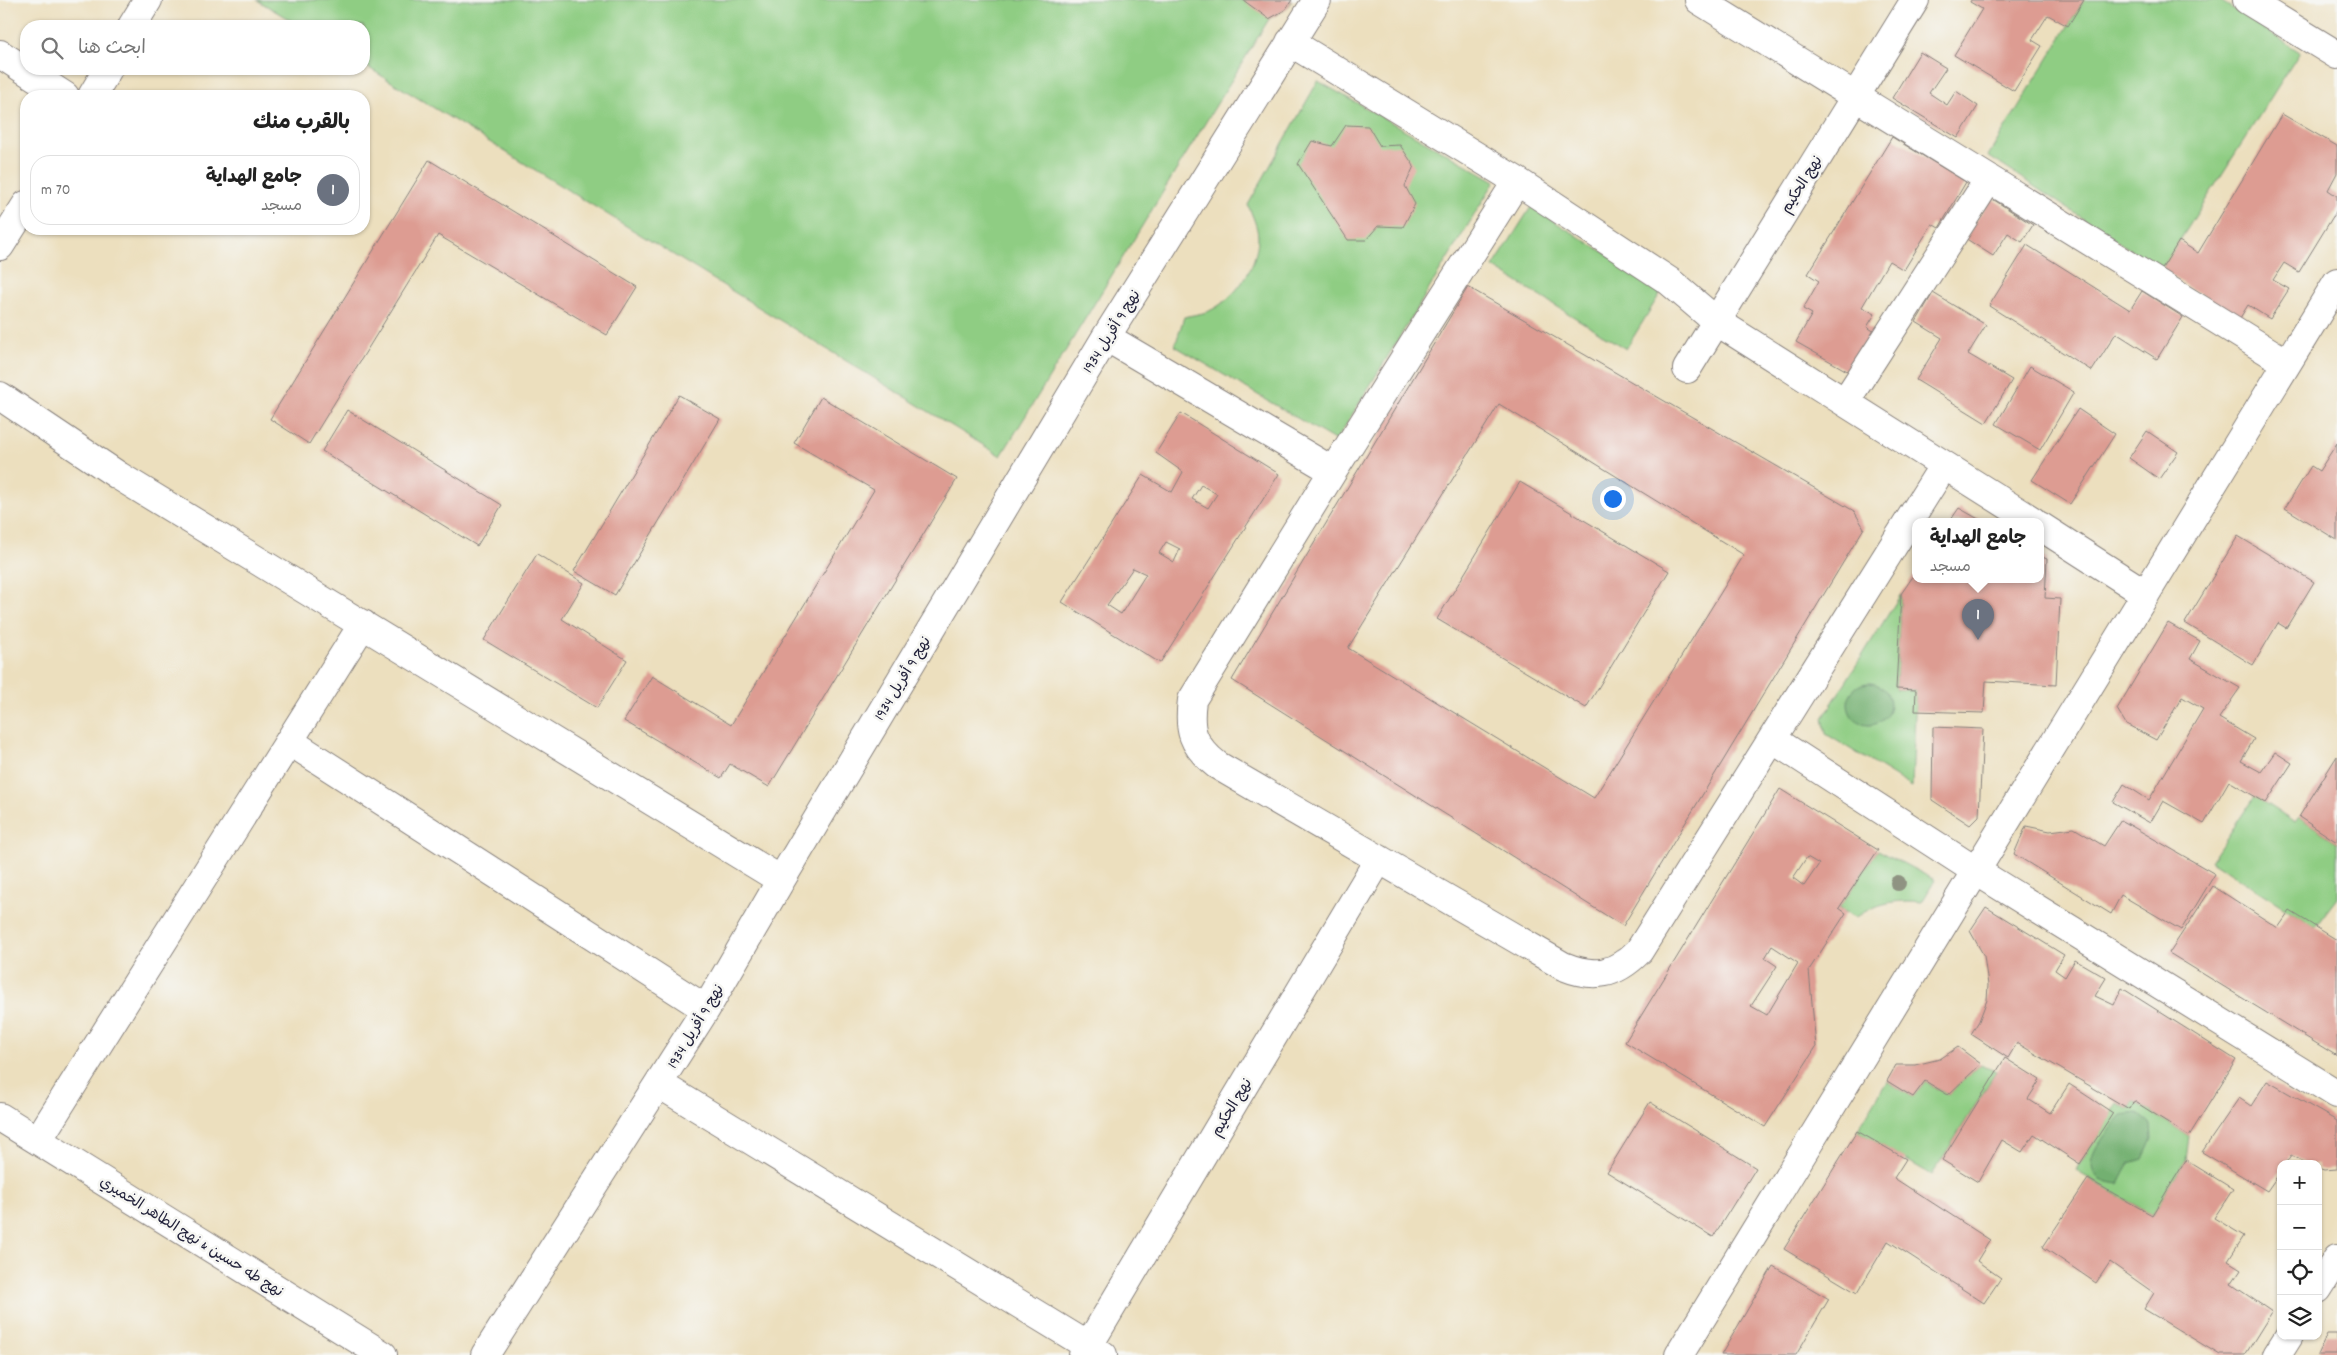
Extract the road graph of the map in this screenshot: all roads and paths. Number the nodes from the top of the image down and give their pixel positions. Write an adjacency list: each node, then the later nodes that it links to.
1 (148, 0): 6 (street)
2 (1317, 0): 7 (street, نهج 9 أفريل 1934)
3 (1699, 0): 15 (street)
4 (1914, 0): 15 (street, نهج الحكيم)
5 (2247, 0): 9 (street)
6 (136, 20)
7 (1290, 42): 17 (street); 22 (street, نهج 9 أفريل 1934)
8 (0, 54): 10 (street)
9 (2337, 55)
10 (20, 67)
11 (32, 75): 13 (street)
12 (104, 75): 14 (street)
13 (56, 90)
14 (96, 90)
15 (1855, 96): 16 (street); 21 (street, نهج الحكيم)
16 (1989, 179): 23 (street); 26 (street)
17 (1517, 181): 21 (street); 28 (street)
18 (20, 214): 19 (street)
19 (0, 246)
20 (2337, 282): 23 (street)
21 (1716, 321): 24 (street, نهج الحكيم); 26 (street)
22 (1106, 338): 28 (street); 37 (street, نهج 9 أفريل 1934)
23 (2287, 363): 31 (street)
24 (1687, 368)
25 (0, 396): 32 (street)
26 (1845, 402): 27 (street)
27 (1944, 465): 29 (street); 33 (street)
28 (1333, 471): 35 (street)
29 (2028, 518)
30 (2044, 529): 31 (street)
31 (2146, 594): 36 (street)
32 (363, 624): 34 (street); 37 (street)
33 (1772, 739): 35 (street); 36 (street)
34 (289, 741): 38 (street); 42 (street)
35 (1379, 859): 46 (street, نهج الحكيم)
36 (1976, 871): 40 (street); 49 (street)
37 (780, 880): 38 (street, نهج 9 أفريل 1934)
38 (706, 1009): 39 (street, نهج 9 أفريل 1934)
39 (659, 1084): 46 (street); 48 (street, نهج 9 أفريل 1934)
40 (2337, 1094)
41 (0, 1117): 42 (street, نهج طه حسين & نهج الطاهر الخميري)
42 (38, 1140): 47 (street, نهج طه حسين & نهج الطاهر الخميري)
43 (2337, 1259): 44 (street)
44 (2322, 1283)
45 (2286, 1340): 50 (street)
46 (1092, 1352)
47 (383, 1355)
48 (485, 1355)
49 (1679, 1355)
50 (2277, 1355)

